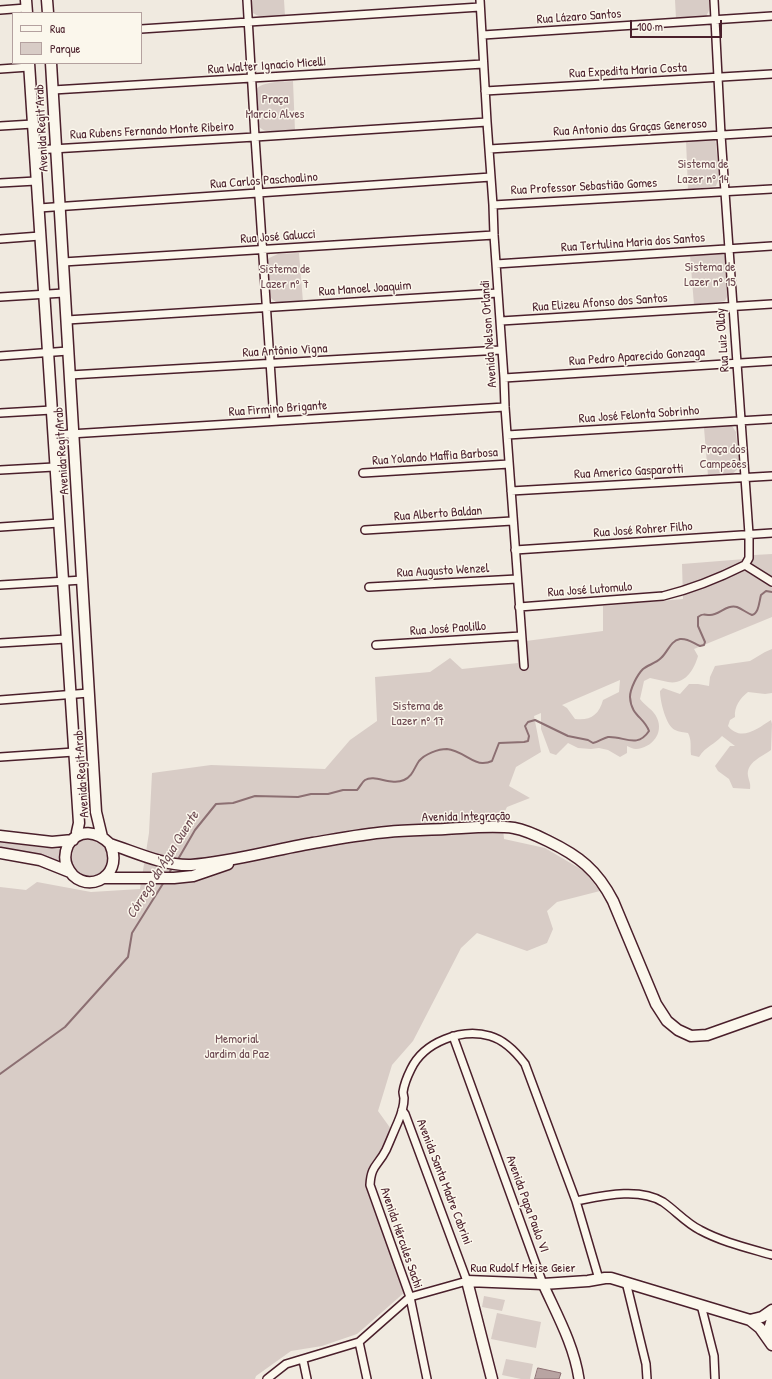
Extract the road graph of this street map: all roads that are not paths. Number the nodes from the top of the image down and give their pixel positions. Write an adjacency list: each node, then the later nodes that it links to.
1 (47, 0): 7 (main road)
2 (247, 0): 10 (street)
3 (714, 0): 9 (street, Rua Luiz Ollay)
4 (480, 3): 10 (street); 12 (street, Avenida Nelson Orlandi)
5 (26, 7): 6 (street)
6 (0, 10)
7 (48, 12)
8 (772, 16): 9 (street, Rua Lázaro Santos)
9 (715, 20): 12 (street, Rua Lázaro Santos); 18 (street, Rua Luiz Ollay)
10 (248, 21): 11 (street); 19 (street)
11 (142, 29)
12 (483, 35): 14 (street, Avenida Nelson Orlandi)
13 (51, 64): 20 (main road, Avenida Regit Arab)
14 (483, 64): 19 (street, Rua Walter Ignacio Micelli); 21 (street, Avenida Nelson Orlandi)
15 (29, 65): 16 (street); 23 (main road, Avenida Regit Arab)
16 (0, 68)
17 (772, 74): 18 (street, Rua Expedita Maria Costa)
18 (718, 77): 21 (street, Rua Expedita Maria Costa); 26 (street, Rua Luiz Ollay)
19 (252, 79): 20 (street, Rua Walter Ignacio Micelli); 27 (street)
20 (53, 90): 28 (main road, Avenida Regit Arab)
21 (485, 91): 22 (street, Avenida Nelson Orlandi)
22 (487, 122): 27 (street, Rua Rubens Fernando Monte Ribeiro); 29 (street, Avenida Nelson Orlandi)
23 (33, 124): 24 (street); 30 (main road, Avenida Regit Arab)
24 (0, 126)
25 (772, 132): 26 (street, Rua Antonio das Graças Generoso)
26 (721, 135): 29 (street, Rua Antonio das Graças Generoso); 35 (street, Rua Luiz Ollay)
27 (255, 137): 28 (street, Rua Rubens Fernando Monte Ribeiro); 36 (street)
28 (56, 148): 30 (street, Rua Rubens Fernando Monte Ribeiro); 38 (main road, Avenida Regit Arab)
29 (489, 149): 31 (street, Avenida Nelson Orlandi)
30 (35, 150): 32 (main road, Avenida Regit Arab)
31 (491, 177): 36 (street, Rua Carlos Paschoalino); 37 (street, Avenida Nelson Orlandi)
32 (36, 181): 33 (street); 39 (main road, Avenida Regit Arab)
33 (0, 183)
34 (772, 189): 35 (street, Rua Professor Sebastião Gomes)
35 (725, 192): 37 (street, Rua Professor Sebastião Gomes); 44 (street, Rua Luiz Ollay)
36 (259, 193): 38 (street, Rua Carlos Paschoalino); 45 (street)
37 (493, 204): 40 (street, Avenida Nelson Orlandi)
38 (60, 207): 39 (street, Rua Carlos Paschoalino); 46 (main road, Avenida Regit Arab)
39 (39, 208): 41 (main road, Avenida Regit Arab)
40 (494, 235): 45 (street, Rua José Galucci); 47 (street, Avenida Nelson Orlandi)
41 (40, 236): 42 (street); 50 (main road, Avenida Regit Arab)
42 (0, 239)
43 (772, 246): 44 (street, Rua Tertulina Maria dos Santos)
44 (729, 249): 47 (street, Rua Tertulina Maria dos Santos); 54 (street, Rua Luiz Ollay)
45 (262, 250): 46 (street, Rua José Galucci); 53 (street)
46 (63, 262): 48 (main road, Avenida Regit Arab)
47 (496, 264): 49 (street, Avenida Nelson Orlandi)
48 (64, 292): 50 (street); 55 (main road, Avenida Regit Arab)
49 (498, 292): 53 (street, Rua Manoel Joaquim); 56 (street, Avenida Nelson Orlandi)
50 (44, 294): 51 (street); 59 (main road, Avenida Regit Arab)
51 (0, 297)
52 (772, 304): 54 (street, Rua Elizeu Afonso dos Santos)
53 (266, 307): 55 (street, Rua Manoel Joaquim); 63 (street)
54 (733, 307): 56 (street, Rua Elizeu Afonso dos Santos); 62 (street, Rua Luiz Ollay)
55 (67, 320): 58 (main road, Avenida Regit Arab)
56 (501, 321): 57 (street, Avenida Nelson Orlandi)
57 (502, 350): 63 (street, Rua Antônio Vigna); 65 (street, Avenida Nelson Orlandi)
58 (68, 351): 59 (street); 64 (main road, Avenida Regit Arab)
59 (47, 352): 60 (street); 67 (main road, Avenida Regit Arab)
60 (0, 356)
61 (772, 361): 62 (street, Rua Pedro Aparecido Gonzaga)
62 (737, 363): 65 (street, Rua Pedro Aparecido Gonzaga); 71 (street, Rua Luiz Ollay)
63 (270, 364): 64 (street, Rua Antônio Vigna); 70 (street)
64 (70, 375): 72 (main road, Avenida Regit Arab)
65 (504, 378): 66 (street, Avenida Nelson Orlandi)
66 (505, 406): 70 (street, Rua Firmino Brigante); 74 (street, Avenida Nelson Orlandi)
67 (52, 410): 68 (street); 73 (main road, Avenida Regit Arab)
68 (0, 413)
69 (772, 419): 71 (street, Rua José Felonta Sobrinho)
70 (274, 421): 72 (street, Rua Firmino Brigante)
71 (741, 421): 74 (street, Rua José Felonta Sobrinho); 80 (street, Rua Luiz Ollay)
72 (74, 434): 73 (street, Rua Firmino Brigante); 91 (main road, Avenida Regit Arab)
73 (54, 435): 76 (main road, Avenida Regit Arab)
74 (507, 435): 75 (street, Avenida Nelson Orlandi)
75 (509, 464): 78 (street, Rua Yolando Maffia Barbosa); 81 (street, Avenida Nelson Orlandi)
76 (54, 467): 77 (street); 83 (main road, Avenida Regit Arab)
77 (0, 470)
78 (363, 474)
79 (772, 476): 80 (street, Rua Americo Gasparotti)
80 (745, 478): 81 (street, Rua Americo Gasparotti); 87 (street, Rua Luiz Ollay)
81 (511, 492): 82 (street, Avenida Nelson Orlandi)
82 (512, 521): 85 (street, Rua Alberto Baldan); 88 (street, Avenida Nelson Orlandi)
83 (59, 524): 84 (street); 92 (main road, Avenida Regit Arab)
84 (0, 527)
85 (365, 530)
86 (772, 533): 87 (street, Rua José Rohrer Filho)
87 (749, 534): 88 (street, Rua José Rohrer Filho); 89 (street, Rua Luiz Ollay)
88 (515, 550): 90 (street, Avenida Nelson Orlandi)
89 (745, 564): 93 (street); 96 (street, Rua José Lutomulo)
90 (517, 578): 95 (street, Rua Augusto Wenzel); 96 (street, Avenida Nelson Orlandi)
91 (83, 580): 92 (street); 102 (main road, Avenida Regit Arab)
92 (63, 581): 94 (street); 98 (main road, Avenida Regit Arab)
93 (772, 582)
94 (0, 585)
95 (370, 587)
96 (519, 607): 97 (street, Avenida Nelson Orlandi)
97 (521, 636): 100 (street, Rua José Paolillo); 101 (street, Avenida Nelson Orlandi)
98 (66, 639): 99 (street); 103 (main road, Avenida Regit Arab)
99 (0, 643)
100 (376, 645)
101 (524, 666)
102 (89, 693): 103 (street); 109 (main road, Avenida Regit Arab)
103 (70, 696): 104 (street); 105 (main road, Avenida Regit Arab)
104 (0, 700)
105 (74, 752): 106 (street); 108 (main road, Avenida Regit Arab)
106 (0, 757)
107 (0, 836): 108 (main road)
108 (75, 838): 109 (main road); 112 (main road)
109 (106, 840): 111 (main road, Avenida Integração); 113 (main road)
110 (0, 853): 112 (main road)
111 (240, 858): 113 (main road, Avenida Integração); 114 (main road, Avenida Integração)
112 (70, 872): 113 (main road)
113 (104, 878)
114 (772, 1012)
115 (453, 1036): 116 (street, Avenida Hércules Sachi); 117 (street, Avenida Hércules Sachi); 122 (street, Avenida Papa Paulo VI)
116 (402, 1110): 120 (street, Avenida Santa Madre Cabrini); 123 (street, Avenida Hércules Sachi)
117 (576, 1201): 118 (street); 119 (street)
118 (772, 1255)
119 (599, 1279): 121 (main road, Rua Rudolf Meise Geier); 122 (main road, Rua Rudolf Meise Geier)
120 (468, 1281): 122 (main road, Rua Rudolf Meise Geier); 123 (street, Rua Rudolf Meise Geier); 135 (main road, Avenida Santa Madre Cabrini)
121 (626, 1282): 124 (main road, Rua Rudolf Meise Geier); 137 (street)
122 (543, 1284): 136 (street, Avenida Papa Paulo VI)
123 (410, 1297): 128 (street, Avenida Hércules Sachi); 134 (street)
124 (701, 1305): 127 (main road, Rua Rudolf Meise Geier); 138 (street)
125 (772, 1310): 127 (main road)
126 (772, 1319): 129 (main road)
127 (750, 1320): 129 (main road)
128 (359, 1342): 130 (street, Avenida Hércules Sachi); 133 (street)
129 (770, 1342)
130 (303, 1360): 131 (street, Avenida Hércules Sachi); 132 (street)
131 (267, 1379)
132 (307, 1379)
133 (367, 1379)
134 (428, 1379)
135 (492, 1379)
136 (579, 1379)
137 (648, 1379)
138 (715, 1379)

